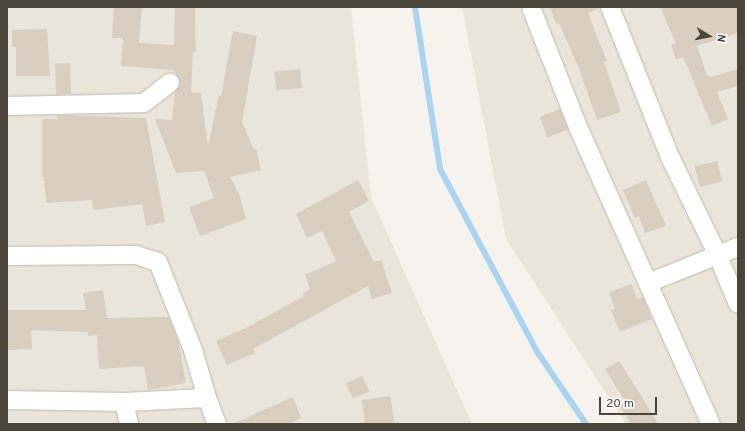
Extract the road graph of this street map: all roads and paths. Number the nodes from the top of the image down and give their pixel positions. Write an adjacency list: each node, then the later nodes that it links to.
1 (610, 7): 6 (street)
2 (532, 10): 8 (street)
3 (170, 83): 4 (street)
4 (7, 106)
5 (738, 247): 6 (street)
6 (717, 254): 8 (street); 9 (street)
7 (7, 256): 10 (street)
8 (648, 283): 15 (street)
9 (738, 304)
10 (207, 398): 12 (street); 14 (street)
11 (7, 400): 12 (street)
12 (124, 402): 13 (street)
13 (129, 424)
14 (217, 424)
15 (711, 424)

